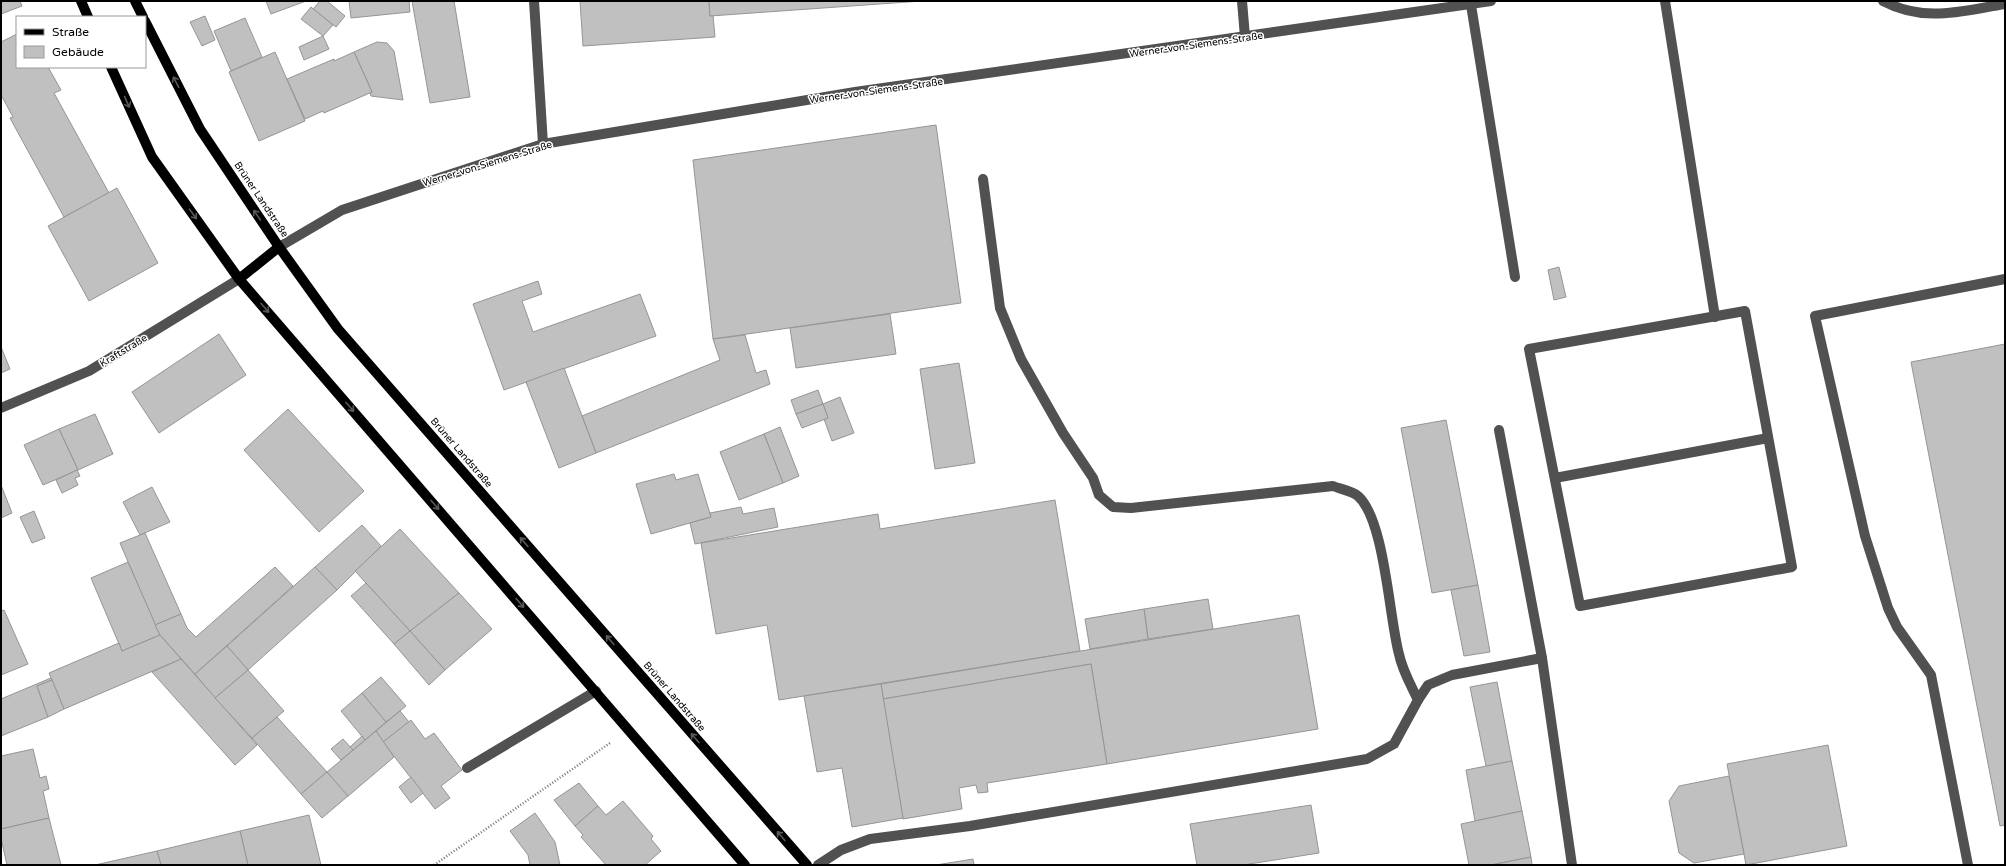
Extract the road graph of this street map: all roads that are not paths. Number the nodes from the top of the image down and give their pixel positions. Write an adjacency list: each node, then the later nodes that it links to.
1 (81, 1): 10 (main road)
2 (135, 1): 11 (main road)
3 (534, 1): 15 (street)
4 (1242, 1): 13 (street)
5 (1491, 1): 9 (street, Werner-von-Siemens-Straße)
6 (1665, 1): 21 (street)
7 (1883, 1): 8 (street)
8 (2005, 4)
9 (1471, 5): 13 (street, Werner-von-Siemens-Straße); 18 (street)
10 (88, 16)
11 (142, 16)
12 (146, 23): 17 (main road, Brüner Landstraße, one-way to 12)
13 (1245, 37): 15 (street, Werner-von-Siemens-Straße)
14 (111, 68): 19 (main road, one-way to 19)
15 (543, 144): 17 (street, Werner-von-Siemens-Straße)
16 (983, 179): 28 (street)
17 (279, 247): 19 (main road); 31 (main road, Brüner Landstraße, one-way to 17)
18 (1515, 277)
19 (239, 279): 22 (street, Kraftstraße); 27 (main road, one-way to 27)
20 (2005, 279): 34 (street)
21 (1715, 317): 24 (street); 25 (street)
22 (1, 408)
23 (1499, 430): 26 (street)
24 (1768, 438): 25 (street); 25 (street)
25 (1555, 478)
26 (1542, 658): 28 (street); 33 (street)
27 (596, 691): 29 (street); 30 (main road)
28 (1418, 700): 32 (street)
29 (467, 768)
30 (745, 865)
31 (806, 865)
32 (818, 865)
33 (1572, 865)
34 (1968, 865)

